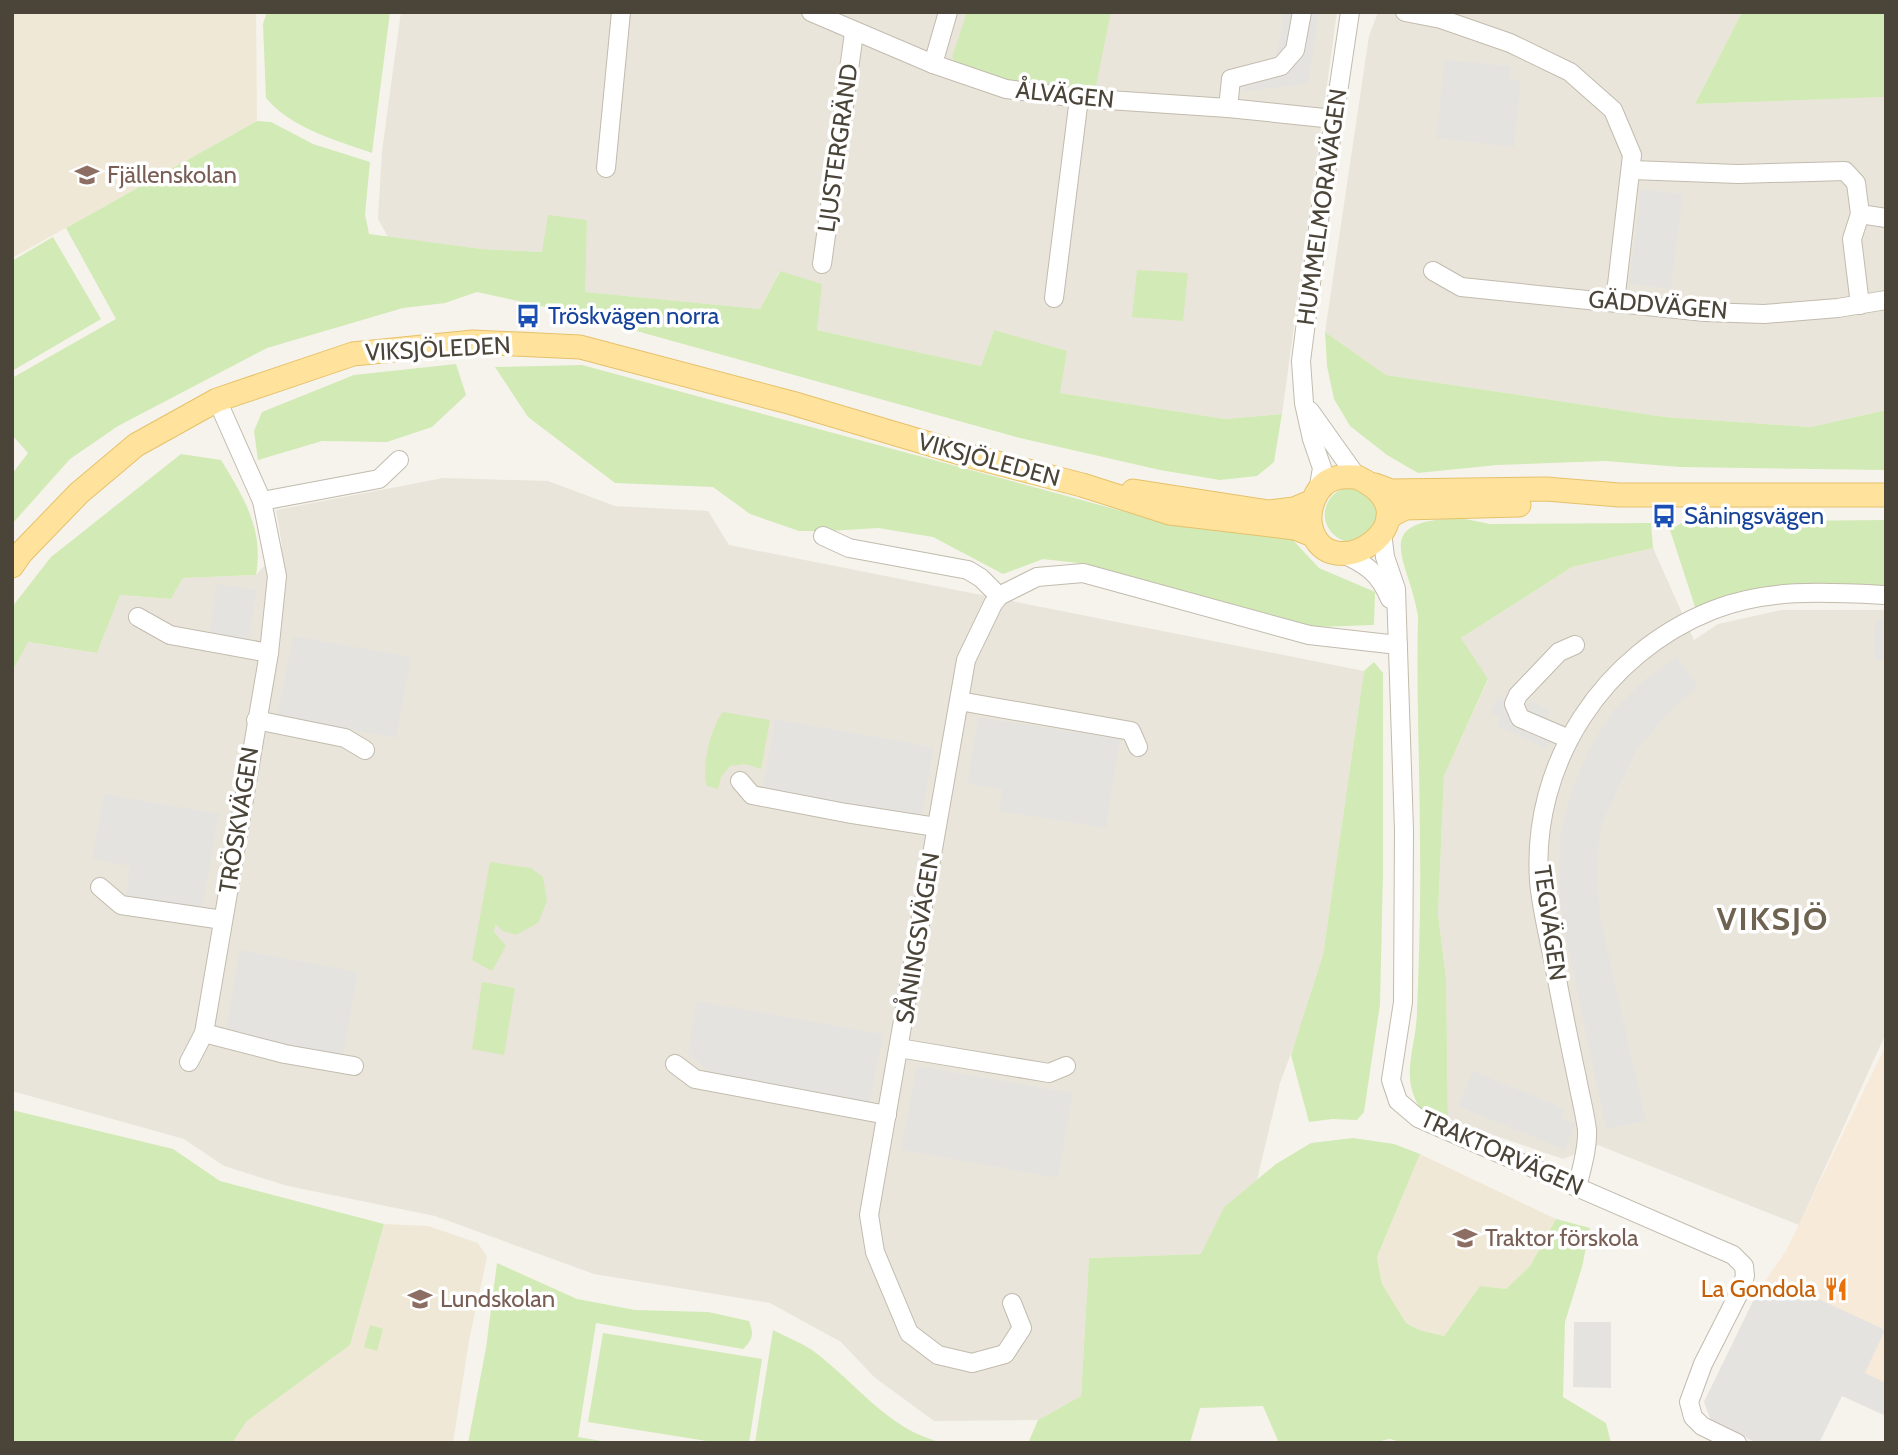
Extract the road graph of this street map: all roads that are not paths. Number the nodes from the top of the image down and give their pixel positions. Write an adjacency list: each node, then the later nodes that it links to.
1 (621, 12): 12 (street)
2 (811, 12): 7 (street, ÅLVÄGEN)
3 (948, 12): 8 (street)
4 (1302, 12): 10 (street)
5 (1350, 12): 11 (street, HUMMELMORAVÄGEN)
6 (1405, 12): 13 (street)
7 (854, 33): 8 (street, ÅLVÄGEN); 16 (street, LJUSTERGRÄND)
8 (933, 64): 9 (street, ÅLVÄGEN)
9 (1079, 98): 10 (street, ÅLVÄGEN); 18 (street)
10 (1228, 108): 11 (street, ÅLVÄGEN)
11 (1334, 120): 23 (street, HUMMELMORAVÄGEN)
12 (606, 168)
13 (1632, 170): 14 (street); 20 (street)
14 (1860, 214): 15 (street); 21 (street)
15 (1886, 218)
16 (822, 264)
17 (1433, 271): 20 (street, GÄDDVÄGEN)
18 (1054, 298)
19 (1886, 300): 21 (street, GÄDDVÄGEN)
20 (1615, 302): 21 (street, GÄDDVÄGEN)
21 (1860, 305)
22 (217, 400): 26 (main road, VIKSJÖLEDEN); 30 (street, TRÖSKVÄGEN); 35 (main road, VIKSJÖLEDEN)
23 (1304, 403): 25 (street); 29 (street, HUMMELMORAVÄGEN)
24 (400, 460): 30 (street)
25 (1366, 481): 27 (main road); 29 (main road); 31 (main road)
26 (1082, 485): 29 (main road, VIKSJÖLEDEN); 32 (main road, VIKSJÖLEDEN)
27 (1619, 495): 28 (main road); 31 (main road)
28 (1886, 495)
29 (1316, 496): 32 (main road)
30 (262, 501): 42 (street, TRÖSKVÄGEN)
31 (1385, 524): 34 (main road); 38 (street, TRAKTORVÄGEN)
32 (1313, 535): 34 (main road)
33 (823, 536): 37 (street)
34 (1341, 553): 38 (street, TRAKTORVÄGEN)
35 (12, 566)
36 (1886, 595): 45 (street, TEGVÄGEN)
37 (999, 596): 40 (street); 43 (street, SÅNINGSVÄGEN)
38 (1396, 610): 40 (street, TRAKTORVÄGEN)
39 (138, 617): 42 (street)
40 (1398, 645): 59 (street, TRAKTORVÄGEN)
41 (1575, 645): 45 (street)
42 (269, 653): 44 (street, TRÖSKVÄGEN)
43 (959, 701): 46 (street); 49 (street, SÅNINGSVÄGEN)
44 (256, 720): 47 (street, TRÖSKVÄGEN); 51 (street, TRÖSKVÄGEN)
45 (1569, 739): 59 (street, TEGVÄGEN)
46 (1138, 747)
47 (365, 750)
48 (740, 781): 49 (street, SÅNINGSVÄGEN)
49 (936, 827): 53 (street, SÅNINGSVÄGEN)
50 (100, 887): 51 (street, TRÖSKVÄGEN)
51 (223, 920): 52 (street, TRÖSKVÄGEN)
52 (204, 1033): 54 (street, TRÖSKVÄGEN); 56 (street)
53 (900, 1048): 57 (street, SÅNINGSVÄGEN); 58 (street, SÅNINGSVÄGEN)
54 (189, 1062)
55 (675, 1064): 58 (street)
56 (354, 1066)
57 (1066, 1066)
58 (887, 1115): 60 (street, SÅNINGSVÄGEN)
59 (1577, 1188): 61 (street, TRAKTORVÄGEN)
60 (1012, 1303)
61 (1737, 1443)

